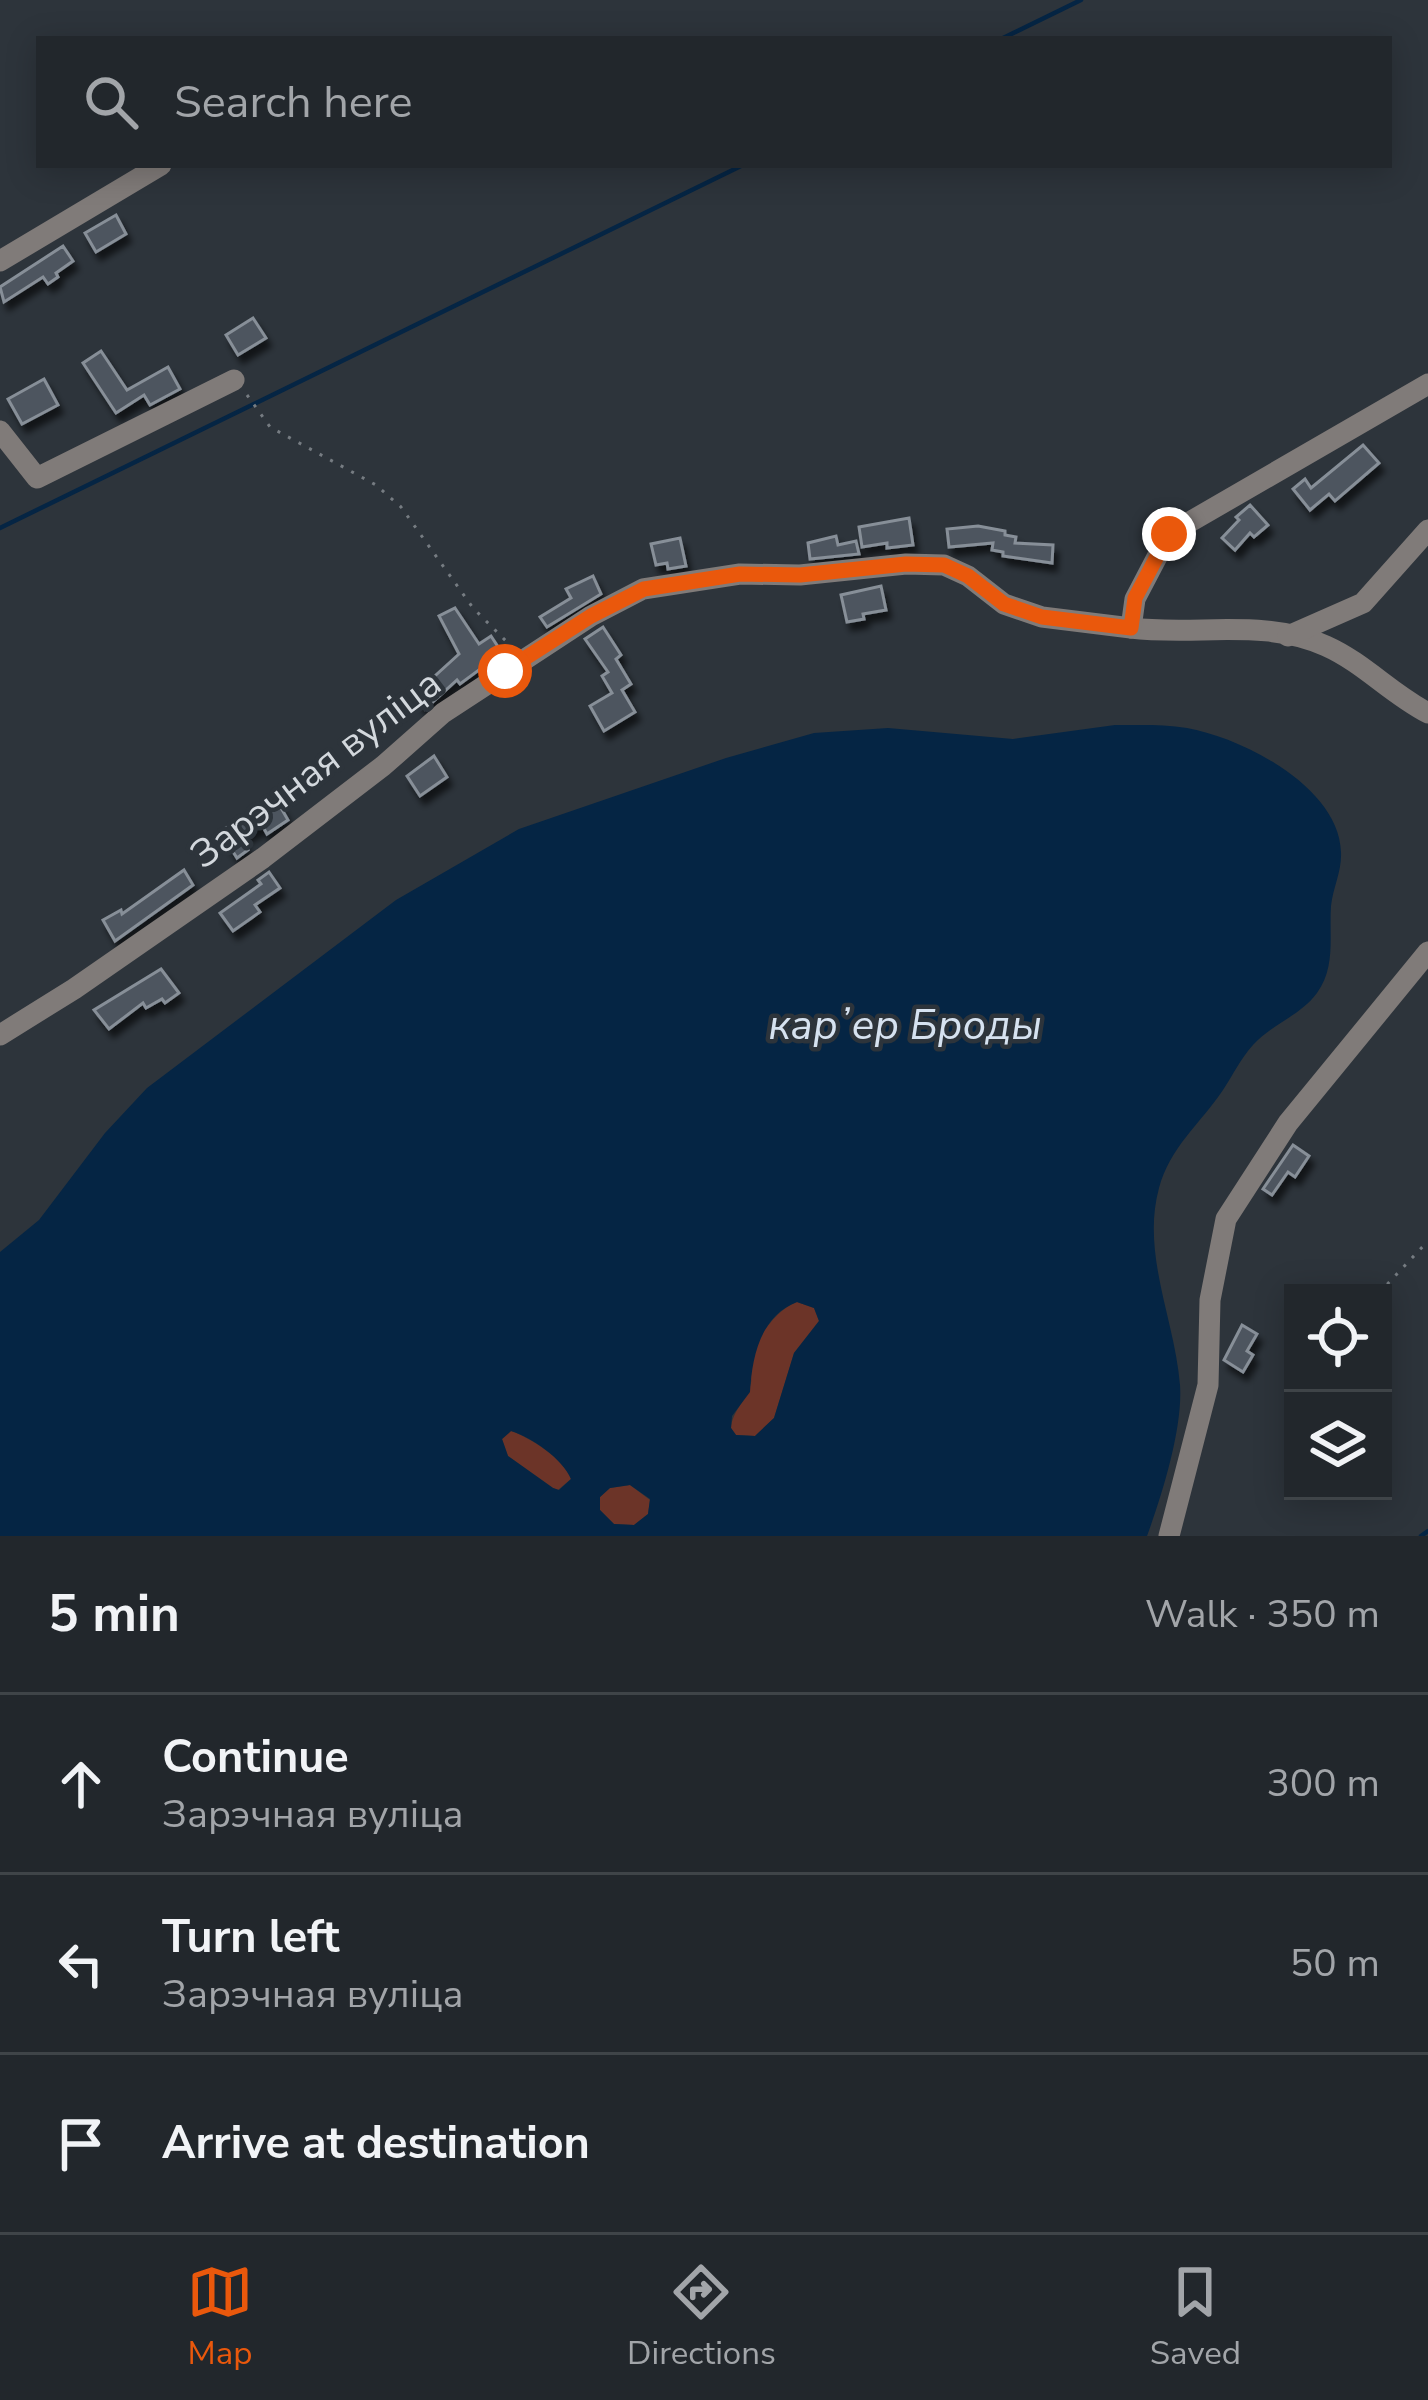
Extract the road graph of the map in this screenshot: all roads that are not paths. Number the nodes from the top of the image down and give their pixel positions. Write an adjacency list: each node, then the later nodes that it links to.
1 (156, 168): 2 (street)
2 (0, 261)
3 (1428, 384): 7 (street)
4 (240, 388): 5 (street)
5 (0, 431)
6 (1428, 530): 8 (street)
7 (1131, 628): 8 (street, Зарэчная вуліца); 11 (street, Зарэчная вуліца)
8 (1287, 636): 9 (street)
9 (1428, 712)
10 (1428, 952): 12 (street)
11 (0, 1035)
12 (1169, 1536)

